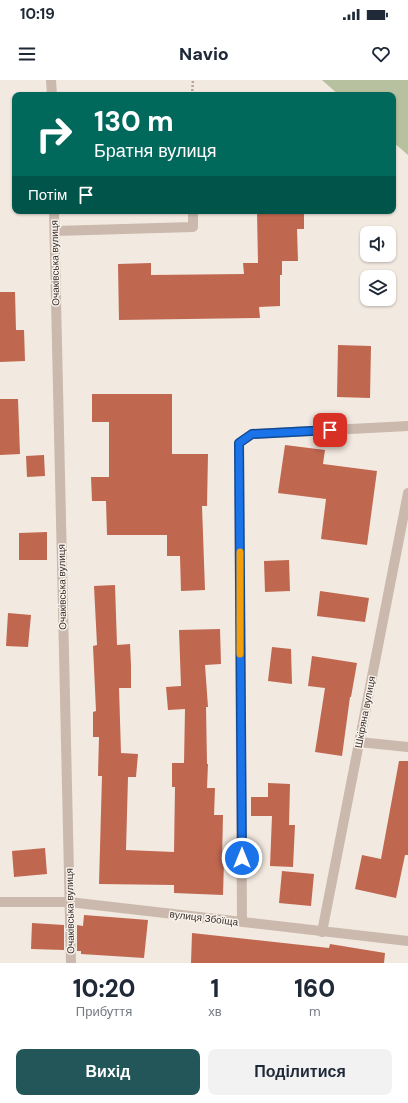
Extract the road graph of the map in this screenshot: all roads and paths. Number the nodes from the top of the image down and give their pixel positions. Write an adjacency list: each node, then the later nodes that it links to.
1 (51, 80): 3 (street)
2 (193, 80): 4 (path)
3 (52, 92)
4 (192, 92)
5 (54, 214): 7 (street, Очаківська вулиця)
6 (193, 214): 7 (street)
7 (55, 231): 13 (street, Очаківська вулиця)
8 (408, 426): 14 (street)
9 (408, 493): 10 (street, Шкіряна вулиця)
10 (359, 742): 11 (street); 15 (street, Шкіряна вулиця)
11 (408, 747)
12 (0, 902): 13 (street, вулиця Збоїща)
13 (69, 902): 14 (street, вулиця Збоїща); 17 (street, Очаківська вулиця)
14 (242, 922): 15 (street, вулиця Збоїща)
15 (322, 932): 16 (street, вулиця Збоїща)
16 (408, 941)
17 (71, 963)

